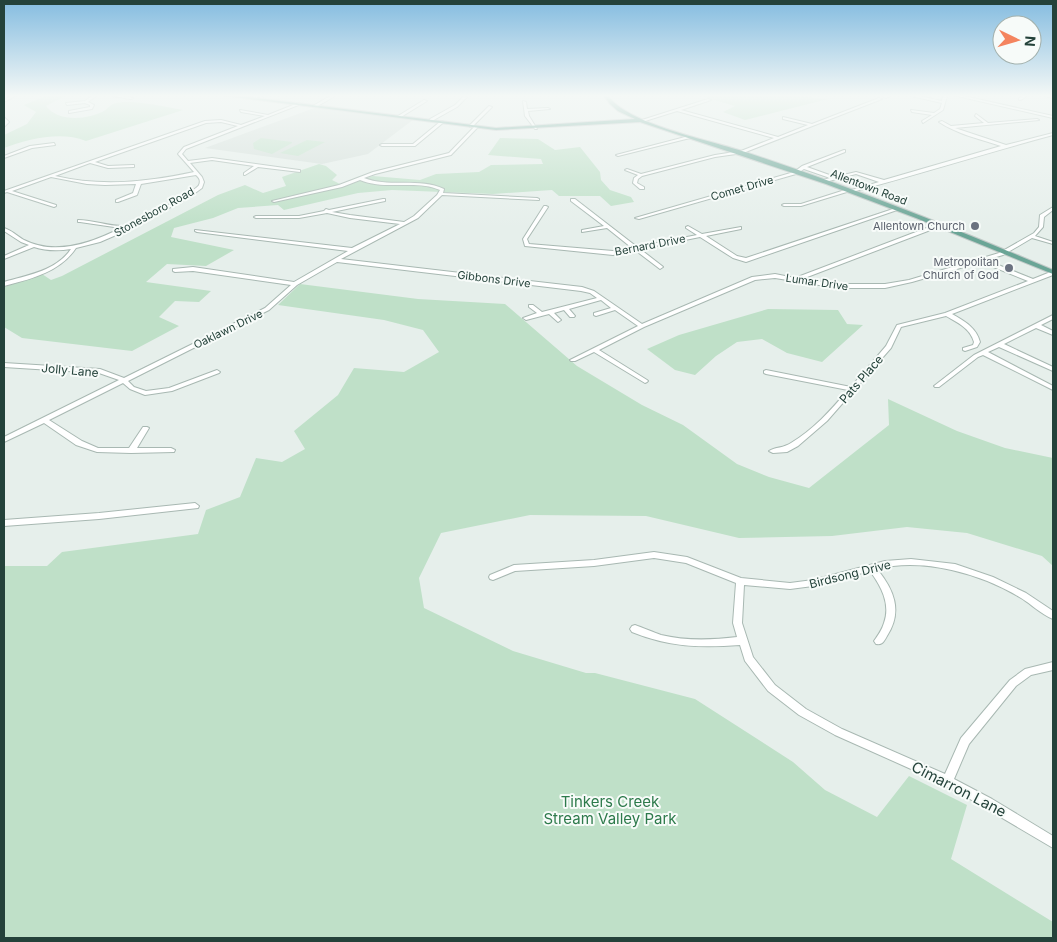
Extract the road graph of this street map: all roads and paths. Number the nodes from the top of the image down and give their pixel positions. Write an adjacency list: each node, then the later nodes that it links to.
1 (154, 140): 17 (street)
2 (205, 140): 18 (street)
3 (420, 140): 11 (street)
4 (463, 140): 30 (street)
5 (677, 140): 15 (street)
6 (699, 140): 14 (main road, Allentown Road)
7 (773, 140): 14 (street)
8 (988, 140): 12 (street)
9 (1030, 140): 12 (street)
10 (54, 144): 16 (street)
11 (382, 145)
12 (1006, 146): 33 (street)
13 (844, 151): 21 (street, Comet Drive)
14 (742, 152): 24 (main road, Allentown Road); 27 (street)
15 (618, 155)
16 (4, 157)
17 (90, 162): 20 (street); 28 (street)
18 (187, 162): 19 (street); 25 (street, Stonesboro Road)
19 (258, 165): 23 (street); 26 (street)
20 (132, 166)
21 (803, 167): 24 (street, Comet Drive); 29 (street)
22 (627, 170): 27 (street)
23 (299, 171)
24 (797, 171): 31 (main road, Allentown Road); 50 (street, Comet Drive)
25 (198, 173): 32 (street); 56 (street, Stonesboro Road)
26 (245, 174)
27 (641, 175): 34 (street)
28 (50, 176): 32 (street); 36 (street)
29 (833, 178): 31 (street); 33 (street)
30 (362, 179): 37 (street); 42 (street)
31 (825, 181): 35 (main road, Allentown Road)
32 (139, 182): 41 (street)
33 (884, 182): 35 (street)
34 (642, 188)
35 (851, 191): 43 (street); 47 (main road, Allentown Road)
36 (6, 192): 44 (street)
37 (440, 194): 38 (street); 52 (street, Oaklawn Drive)
38 (537, 199)
39 (383, 200): 48 (street)
40 (573, 200): 54 (street)
41 (118, 201)
42 (274, 201)
43 (784, 205)
44 (54, 206)
45 (546, 207): 67 (street, Bernard Drive)
46 (1053, 208): 63 (street)
47 (898, 209): 53 (main road, Allentown Road); 62 (street)
48 (326, 210): 49 (street); 52 (street)
49 (256, 217)
50 (637, 218)
51 (80, 221): 56 (street)
52 (404, 223): 68 (street, Oaklawn Drive)
53 (939, 225): 69 (main road, Allentown Road); 76 (street)
54 (606, 226): 60 (street); 67 (street)
55 (688, 227): 62 (street)
56 (128, 228): 66 (street, Stonesboro Road)
57 (739, 228): 62 (street, Bernard Drive)
58 (4, 229): 61 (street, Stonesboro Road)
59 (197, 231): 68 (street)
60 (584, 231)
61 (7, 235): 65 (street, Stonesboro Road)
62 (701, 235): 67 (street, Bernard Drive)
63 (1032, 237): 64 (street); 69 (street, Lumar Drive)
64 (1053, 243)
65 (32, 246): 66 (street, Stonesboro Road); 70 (street)
66 (74, 248): 78 (street)
67 (636, 249): 73 (street)
68 (353, 250): 71 (street, Oaklawn Drive)
69 (1006, 252): 72 (street, Lumar Drive); 75 (main road, Allentown Road)
70 (4, 258)
71 (335, 260): 79 (street, Oaklawn Drive); 80 (street, Gibbons Drive)
72 (982, 260): 76 (street, Lumar Drive); 77 (street)
73 (660, 267)
74 (176, 270): 79 (street)
75 (1053, 273): 77 (street, Pats Place)
76 (796, 279): 95 (street, Lumar Drive)
77 (1033, 281): 88 (street, Pats Place)
78 (4, 284)
79 (294, 284): 107 (street, Oaklawn Drive)
80 (600, 299): 81 (street); 84 (street, Gibbons Drive)
81 (579, 304): 83 (street); 86 (street)
82 (531, 306): 89 (street)
83 (564, 308): 85 (street); 90 (street)
84 (616, 308): 87 (street); 95 (street, Gibbons Drive)
85 (550, 312): 89 (street); 93 (street)
86 (586, 312)
87 (596, 314)
88 (946, 314): 99 (street); 111 (street, Pats Place)
89 (539, 315): 91 (street); 94 (street)
90 (572, 316)
91 (526, 318)
92 (1053, 318): 96 (street)
93 (558, 320)
94 (544, 323)
95 (642, 326): 100 (street, Lumar Drive)
96 (1037, 326): 97 (street); 98 (street)
97 (1053, 333)
98 (1000, 344): 101 (street); 104 (street)
99 (965, 348)
100 (594, 350): 102 (street, Lumar Drive); 108 (street)
101 (982, 352): 109 (street); 110 (street)
102 (573, 360)
103 (4, 365): 107 (street, Jolly Lane)
104 (1053, 369)
105 (216, 372): 107 (street, Jolly Lane)
106 (766, 372): 111 (street)
107 (124, 380): 112 (street, Oaklawn Drive)
108 (645, 381)
109 (936, 386)
110 (1053, 388)
111 (852, 389): 117 (street, Pats Place)
112 (44, 420): 114 (street, Oaklawn Drive); 116 (street)
113 (145, 428): 116 (street)
114 (4, 440)
115 (171, 450): 116 (street)
116 (131, 451)
117 (773, 451)
118 (195, 506): 119 (street)
119 (4, 523)
120 (871, 567): 122 (street, Birdsong Drive); 123 (street, Birdsong Drive); 126 (street)
121 (493, 577): 122 (street, Birdsong Drive)
122 (740, 581): 125 (street)
123 (1053, 615)
124 (634, 629): 125 (street)
125 (740, 641): 128 (street, Cimarron Lane)
126 (879, 641)
127 (1053, 666): 128 (street)
128 (948, 780): 129 (street, Cimarron Lane)
129 (1053, 842)

